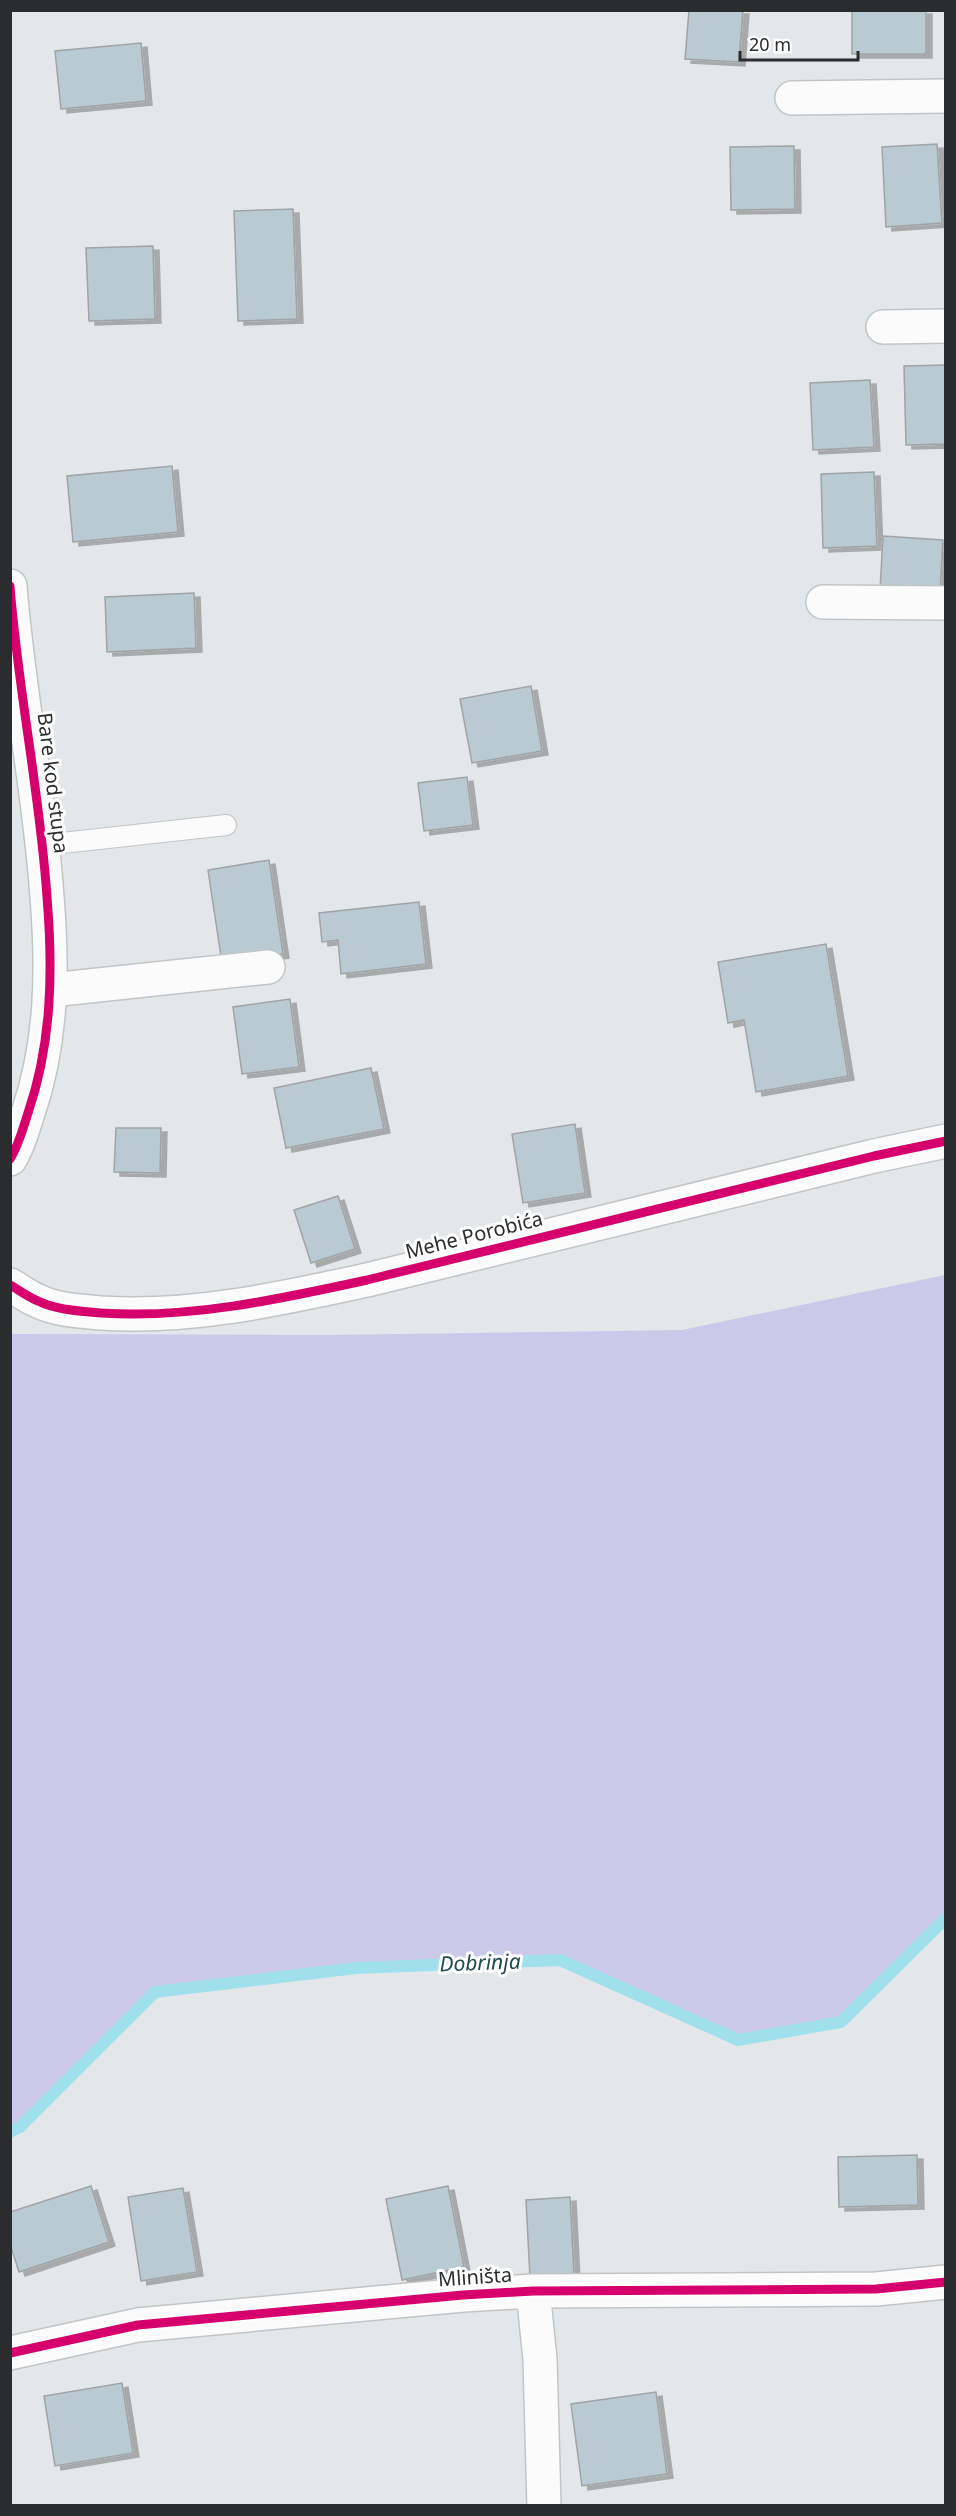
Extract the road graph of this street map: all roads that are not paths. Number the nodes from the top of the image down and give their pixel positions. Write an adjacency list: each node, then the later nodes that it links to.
1 (945, 96): 2 (street)
2 (792, 98)
3 (945, 326): 4 (street)
4 (883, 327)
5 (10, 586): 9 (street, Bare kod stupa)
6 (824, 602): 7 (street)
7 (945, 603)
8 (226, 825): 9 (lane)
9 (44, 845): 11 (street, Bare kod stupa)
10 (268, 967): 11 (street)
11 (51, 990): 13 (street, Bare kod stupa)
12 (945, 1141): 14 (street, Mehe Porobića)
13 (10, 1159)
14 (10, 1285)
15 (945, 2282): 16 (street, Mliništa)
16 (533, 2291): 17 (street, Mliništa); 18 (street, Mliništa)
17 (10, 2353)
18 (544, 2505)

